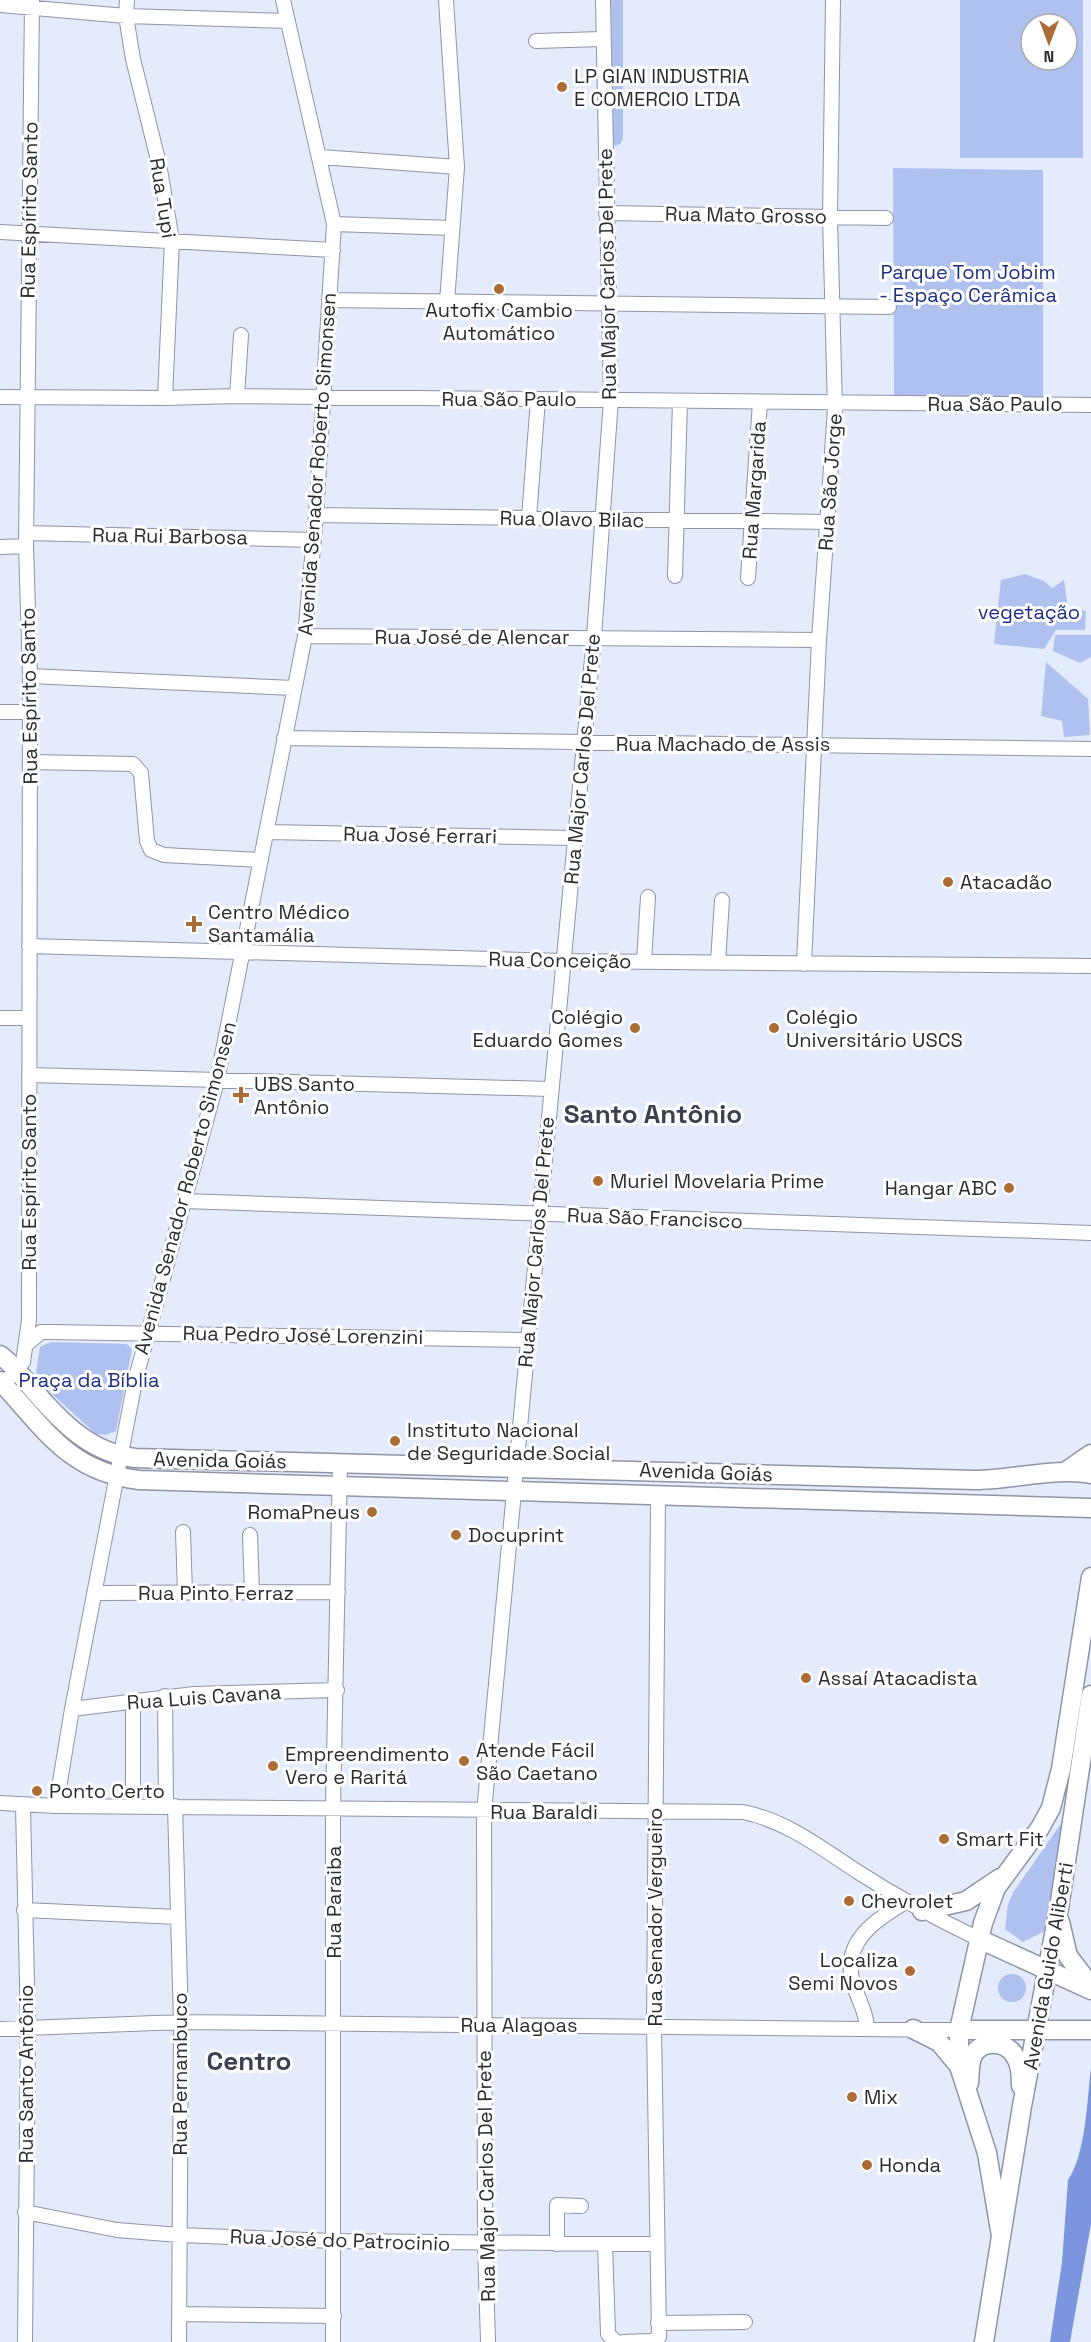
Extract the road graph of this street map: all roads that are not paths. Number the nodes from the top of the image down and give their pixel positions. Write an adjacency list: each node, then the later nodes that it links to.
1 (127, 0): 8 (street, Rua Tupi)
2 (284, 0): 9 (street, Avenida Senador Roberto Simonsen)
3 (446, 0): 13 (street)
4 (603, 0): 10 (street, Rua Major Carlos Del Prete)
5 (833, 0): 15 (street, Rua São Jorge)
6 (32, 3): 7 (street); 8 (street); 20 (street, Rua Espírito Santo)
7 (0, 5)
8 (126, 16): 9 (street); 21 (street, Rua Tupi)
9 (288, 21): 12 (street, Avenida Senador Roberto Simonsen)
10 (602, 39): 11 (street); 14 (street, Rua Major Carlos Del Prete)
11 (536, 41)
12 (321, 158): 13 (street); 17 (street, Avenida Senador Roberto Simonsen)
13 (457, 167): 18 (street)
14 (606, 213): 15 (street, Rua Mato Grosso); 25 (street, Rua Major Carlos Del Prete)
15 (830, 217): 16 (street, Rua Mato Grosso); 26 (street, Rua São Jorge)
16 (886, 218)
17 (334, 224): 18 (street); 22 (street, Avenida Senador Roberto Simonsen)
18 (452, 228): 24 (street)
19 (0, 232): 20 (street)
20 (29, 233): 21 (street); 31 (street, Rua Espírito Santo)
21 (172, 240): 22 (street); 32 (street, Rua Tupi)
22 (333, 250): 23 (street, Avenida Senador Roberto Simonsen)
23 (329, 300): 24 (street); 33 (street, Avenida Senador Roberto Simonsen)
24 (447, 302): 25 (street)
25 (609, 303): 26 (street); 35 (street, Rua Major Carlos Del Prete)
26 (833, 306): 27 (street); 38 (street, Rua São Jorge)
27 (889, 307)
28 (241, 335): 29 (street)
29 (237, 396): 32 (street, Rua São Paulo); 33 (street, Rua São Paulo)
30 (0, 397): 31 (street, Rua São Paulo)
31 (28, 397): 32 (street, Rua São Paulo); 46 (street, Rua Espírito Santo)
32 (165, 398)
33 (323, 398): 34 (street, Rua São Paulo); 40 (street, Avenida Senador Roberto Simonsen)
34 (538, 399): 35 (street, Rua São Paulo); 41 (street)
35 (611, 399): 36 (street, Rua São Paulo); 42 (street, Rua Major Carlos Del Prete)
36 (680, 401): 37 (street, Rua São Paulo); 43 (street)
37 (760, 402): 38 (street, Rua São Paulo); 44 (street, Rua Margarida)
38 (835, 404): 39 (street, Rua São Paulo); 45 (street, Rua São Jorge)
39 (1091, 405)
40 (316, 515): 41 (street, Rua Olavo Bilac); 47 (street, Avenida Senador Roberto Simonsen)
41 (529, 519): 42 (street, Rua Olavo Bilac)
42 (602, 519): 43 (street, Rua Olavo Bilac); 52 (street, Rua Major Carlos Del Prete)
43 (678, 520): 44 (street, Rua Olavo Bilac); 49 (street)
44 (753, 520): 45 (street, Rua Olavo Bilac); 50 (street, Rua Margarida)
45 (827, 522): 53 (street, Rua São Jorge)
46 (26, 539): 47 (street, Rua Rui Barbosa); 48 (street, Rua Rui Barbosa); 54 (street, Rua Espírito Santo)
47 (314, 540): 51 (street, Avenida Senador Roberto Simonsen)
48 (0, 547)
49 (675, 576)
50 (748, 578)
51 (305, 636): 52 (street, Rua José de Alencar); 55 (street, Avenida Senador Roberto Simonsen)
52 (594, 637): 53 (street, Rua José de Alencar); 59 (street, Rua Major Carlos Del Prete)
53 (819, 640): 60 (street, Rua São Jorge)
54 (30, 676): 55 (street); 57 (street, Rua Espírito Santo)
55 (294, 688): 58 (street, Avenida Senador Roberto Simonsen)
56 (0, 712): 57 (street)
57 (29, 712): 62 (street, Rua Espírito Santo)
58 (284, 738): 59 (street, Rua Machado de Assis); 63 (street, Avenida Senador Roberto Simonsen)
59 (583, 743): 60 (street, Rua Machado de Assis); 64 (street, Rua Major Carlos Del Prete)
60 (815, 744): 61 (street, Rua Machado de Assis); 73 (street, Rua São Jorge)
61 (1091, 749)
62 (30, 762): 65 (street); 68 (street, Rua Espírito Santo)
63 (267, 832): 64 (street, Rua José Ferrari); 65 (street, Avenida Senador Roberto Simonsen)
64 (574, 838): 70 (street, Rua Major Carlos Del Prete)
65 (261, 860): 69 (street, Avenida Senador Roberto Simonsen)
66 (648, 897): 71 (street)
67 (722, 900): 72 (street)
68 (29, 946): 69 (street, Rua Conceição); 76 (street, Rua Espírito Santo)
69 (244, 952): 70 (street, Rua Conceição); 78 (street, Avenida Senador Roberto Simonsen)
70 (563, 961): 71 (street, Rua Conceição); 79 (street, Rua Major Carlos Del Prete)
71 (644, 961): 72 (street, Rua Conceição)
72 (718, 962): 73 (street, Rua Conceição)
73 (804, 964): 74 (street, Rua Conceição)
74 (1091, 966)
75 (0, 1018): 76 (street)
76 (29, 1018): 77 (street, Rua Espírito Santo)
77 (29, 1075): 78 (street); 83 (street, Rua Espírito Santo)
78 (217, 1081): 79 (street); 80 (street, Avenida Senador Roberto Simonsen)
79 (550, 1089): 81 (street, Rua Major Carlos Del Prete)
80 (184, 1201): 81 (street, Rua São Francisco); 85 (street, Avenida Senador Roberto Simonsen)
81 (538, 1214): 82 (street, Rua São Francisco); 86 (street, Rua Major Carlos Del Prete)
82 (1091, 1233)
83 (29, 1320): 84 (street); 87 (street, Rua Espírito Santo)
84 (41, 1332): 85 (street, Rua Pedro José Lorenzini); 87 (street)
85 (147, 1332): 86 (street, Rua Pedro José Lorenzini); 92 (street, Avenida Senador Roberto Simonsen)
86 (529, 1340): 97 (street, Rua Major Carlos Del Prete)
87 (27, 1344): 89 (street, Rua Espírito Santo)
88 (0, 1355): 89 (main road, Avenida Goiás)
89 (18, 1370): 90 (street, Rua Espírito Santo); 92 (main road, Avenida Goiás)
90 (2, 1383): 96 (main road, Avenida Goiás)
91 (1091, 1454): 94 (main road)
92 (120, 1456): 93 (main road, Avenida Goiás); 96 (street, Avenida Senador Roberto Simonsen)
93 (340, 1462): 97 (main road, Avenida Goiás); 98 (street, Rua Paraiba)
94 (1065, 1472): 95 (main road, Avenida Goiás); 97 (main road, Avenida Goiás)
95 (1091, 1474)
96 (115, 1478): 98 (main road, Avenida Goiás); 105 (street, Avenida Senador Roberto Simonsen)
97 (514, 1481): 98 (main road, Avenida Goiás); 99 (main road, Avenida Goiás); 119 (street, Rua Major Carlos Del Prete)
98 (340, 1487): 104 (street, Rua Paraiba)
99 (658, 1497): 100 (main road, Avenida Goiás); 120 (street, Rua Senador Vergueiro)
100 (1091, 1508)
101 (183, 1532): 106 (street)
102 (250, 1534): 107 (street)
103 (1091, 1577): 121 (main road, Avenida Guido Aliberti)
104 (338, 1592): 107 (street, Rua Pinto Ferraz); 108 (street, Rua Paraiba)
105 (94, 1593): 106 (street, Rua Pinto Ferraz); 112 (street, Avenida Senador Roberto Simonsen)
106 (185, 1593): 107 (street, Rua Pinto Ferraz)
107 (252, 1593)
108 (337, 1690): 110 (street, Rua Luis Cavana); 118 (street, Rua Paraiba)
109 (1091, 1695): 123 (main road, Avenida Guido Aliberti)
110 (165, 1696): 111 (street, Rua Luis Cavana); 117 (street, Rua Pernambuco)
111 (133, 1701): 112 (street, Rua Luis Cavana); 116 (street)
112 (72, 1709): 115 (street, Avenida Senador Roberto Simonsen)
113 (0, 1803): 114 (street, Rua Baraldi)
114 (23, 1806): 115 (street, Rua Baraldi); 124 (street, Rua Santo Antônio)
115 (56, 1806): 116 (street, Rua Baraldi)
116 (134, 1806): 117 (street, Rua Baraldi)
117 (171, 1806): 118 (street, Rua Baraldi); 126 (street, Rua Pernambuco)
118 (333, 1808): 119 (street, Rua Baraldi); 132 (street, Rua Paraiba)
119 (484, 1812): 120 (street, Rua Baraldi); 134 (street, Rua Major Carlos Del Prete)
120 (656, 1812): 122 (street, Rua Baraldi); 133 (street, Rua Senador Vergueiro)
121 (1001, 1877): 125 (main road); 127 (main road, Avenida Guido Aliberti)
122 (906, 1902): 125 (street, Rua Baraldi); 135 (street)
123 (1059, 1908): 128 (main road, Avenida Guido Aliberti); 130 (main road)
124 (24, 1910): 126 (street); 136 (street, Rua Santo Antônio)
125 (922, 1911): 127 (street, Rua Baraldi)
126 (178, 1917): 131 (street, Rua Pernambuco)
127 (980, 1939): 128 (main road, Rua Baraldi); 129 (main road, Avenida Guido Aliberti)
128 (1047, 1970): 130 (main road, Rua Baraldi); 139 (main road, Avenida Guido Aliberti)
129 (968, 1987): 140 (main road, Avenida Guido Aliberti); 141 (main road)
130 (1091, 1988)
131 (181, 2022): 132 (street, Rua Alagoas); 136 (street, Rua Alagoas); 148 (street, Rua Pernambuco)
132 (335, 2024): 134 (street, Rua Alagoas); 150 (street, Rua Paraiba)
133 (654, 2025): 134 (street, Rua Alagoas); 135 (street, Rua Alagoas); 154 (street, Rua Senador Vergueiro)
134 (485, 2026): 151 (street, Rua Major Carlos Del Prete)
135 (867, 2027): 138 (street, Rua Alagoas)
136 (28, 2028): 137 (street, Rua Alagoas); 147 (street, Rua Santo Antônio)
137 (0, 2029)
138 (913, 2029): 140 (street, Rua Alagoas); 143 (main road)
139 (1037, 2029): 141 (main road, Rua Alagoas); 142 (main road, Rua Alagoas); 145 (main road, Avenida Guido Aliberti)
140 (959, 2030): 141 (main road, Rua Alagoas); 143 (main road, Avenida Guido Aliberti)
141 (990, 2030)
142 (1091, 2030)
143 (959, 2066): 144 (main road, Avenida Guido Aliberti)
144 (969, 2100): 145 (main road); 149 (main road, Avenida Guido Aliberti)
145 (1023, 2106): 149 (main road, Avenida Guido Aliberti)
146 (581, 2206): 152 (street)
147 (26, 2212): 148 (street, Rua José do Patrocinio); 159 (street, Rua Santo Antônio)
148 (179, 2235): 150 (street, Rua José do Patrocinio); 155 (street, Rua Pernambuco)
149 (1001, 2236): 165 (main road, Avenida Guido Aliberti)
150 (334, 2241): 151 (street, Rua José do Patrocinio); 156 (street, Rua Paraiba)
151 (485, 2244): 152 (street, Rua José do Patrocinio); 162 (street, Rua Major Carlos Del Prete)
152 (557, 2244): 153 (street, Rua José do Patrocinio)
153 (605, 2244): 154 (street, Rua José do Patrocinio); 163 (street)
154 (657, 2244): 158 (street, Rua Senador Vergueiro)
155 (179, 2314): 156 (street); 160 (street, Rua Pernambuco)
156 (334, 2316): 161 (street, Rua Paraiba)
157 (744, 2322): 158 (street)
158 (658, 2323): 164 (street, Rua Senador Vergueiro)
159 (25, 2342)
160 (179, 2342)
161 (333, 2342)
162 (488, 2342)
163 (616, 2342)
164 (623, 2342)
165 (984, 2342)

